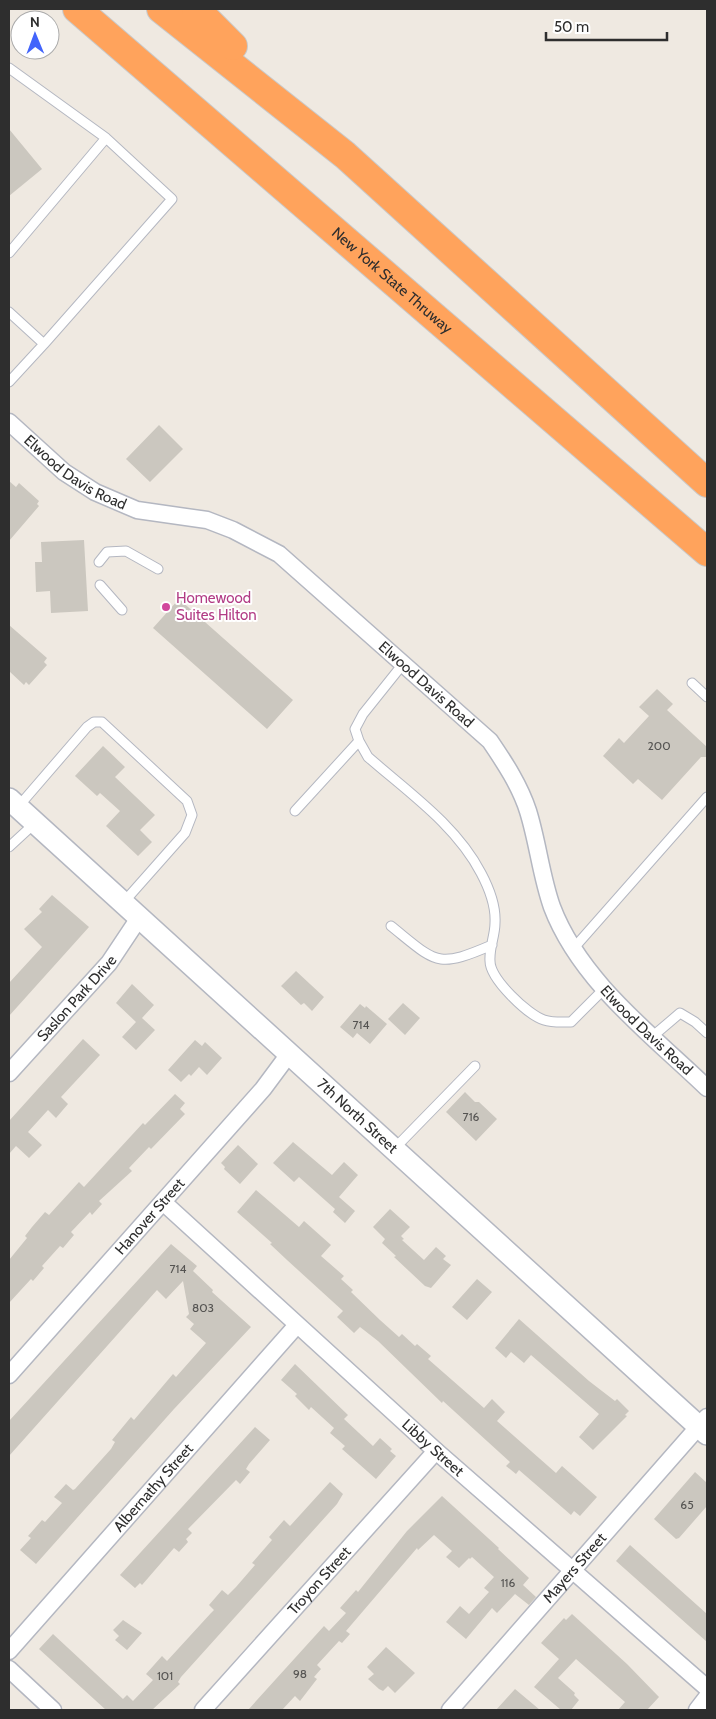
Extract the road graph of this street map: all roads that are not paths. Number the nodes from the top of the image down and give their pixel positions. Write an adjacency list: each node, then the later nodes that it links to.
1 (66, 9): 5 (highway)
2 (77, 9): 5 (highway, New York State Thruway)
3 (161, 9): 8 (highway)
4 (196, 9): 8 (highway)
5 (131, 54): 15 (highway, New York State Thruway)
6 (9, 68): 7 (lane)
7 (106, 138): 9 (lane); 11 (lane)
8 (346, 156): 14 (highway)
9 (9, 253)
10 (9, 312): 11 (lane)
11 (44, 344): 12 (lane)
12 (9, 382)
13 (9, 422): 20 (street, Elwood Davis Road)
14 (707, 484)
15 (707, 552)
16 (100, 562): 17 (lane)
17 (158, 570)
18 (100, 585): 19 (lane)
19 (122, 610)
20 (403, 664): 23 (lane); 33 (street, Elwood Davis Road)
21 (692, 683): 22 (lane)
22 (707, 697)
23 (359, 741): 26 (lane); 32 (lane)
24 (707, 797): 33 (lane)
25 (13, 803): 27 (street, 7th North Street); 29 (lane)
26 (295, 811)
27 (35, 823): 28 (lane); 29 (street, 7th North Street)
28 (9, 847)
29 (123, 903): 30 (street, 7th North Street)
30 (139, 918): 37 (street, 7th North Street); 39 (street, Saslon Park Drive)
31 (391, 926): 32 (lane)
32 (492, 945): 34 (lane)
33 (573, 949): 34 (street, Elwood Davis Road)
34 (604, 989): 36 (street, Elwood Davis Road)
35 (707, 1033): 36 (lane)
36 (653, 1036): 40 (street, Elwood Davis Road)
37 (289, 1054): 41 (street, 7th North Street); 42 (street, Hanover Street)
38 (475, 1066): 41 (lane)
39 (9, 1073)
40 (707, 1088)
41 (394, 1150): 45 (street, 7th North Street)
42 (163, 1202): 43 (street, Libby Street); 44 (street, Hanover Street)
43 (297, 1325): 46 (street, Libby Street); 48 (street, Albernathy Street)
44 (9, 1375)
45 (705, 1426): 47 (street, Mayers Street)
46 (436, 1450): 47 (street, Libby Street); 53 (street, Troyon Street)
47 (574, 1571): 50 (street, Libby Street); 54 (street, Mayers Street)
48 (9, 1650)
49 (9, 1669): 52 (street)
50 (707, 1688)
51 (707, 1697): 55 (street)
52 (54, 1710)
53 (203, 1710)
54 (450, 1710)
55 (697, 1710)

